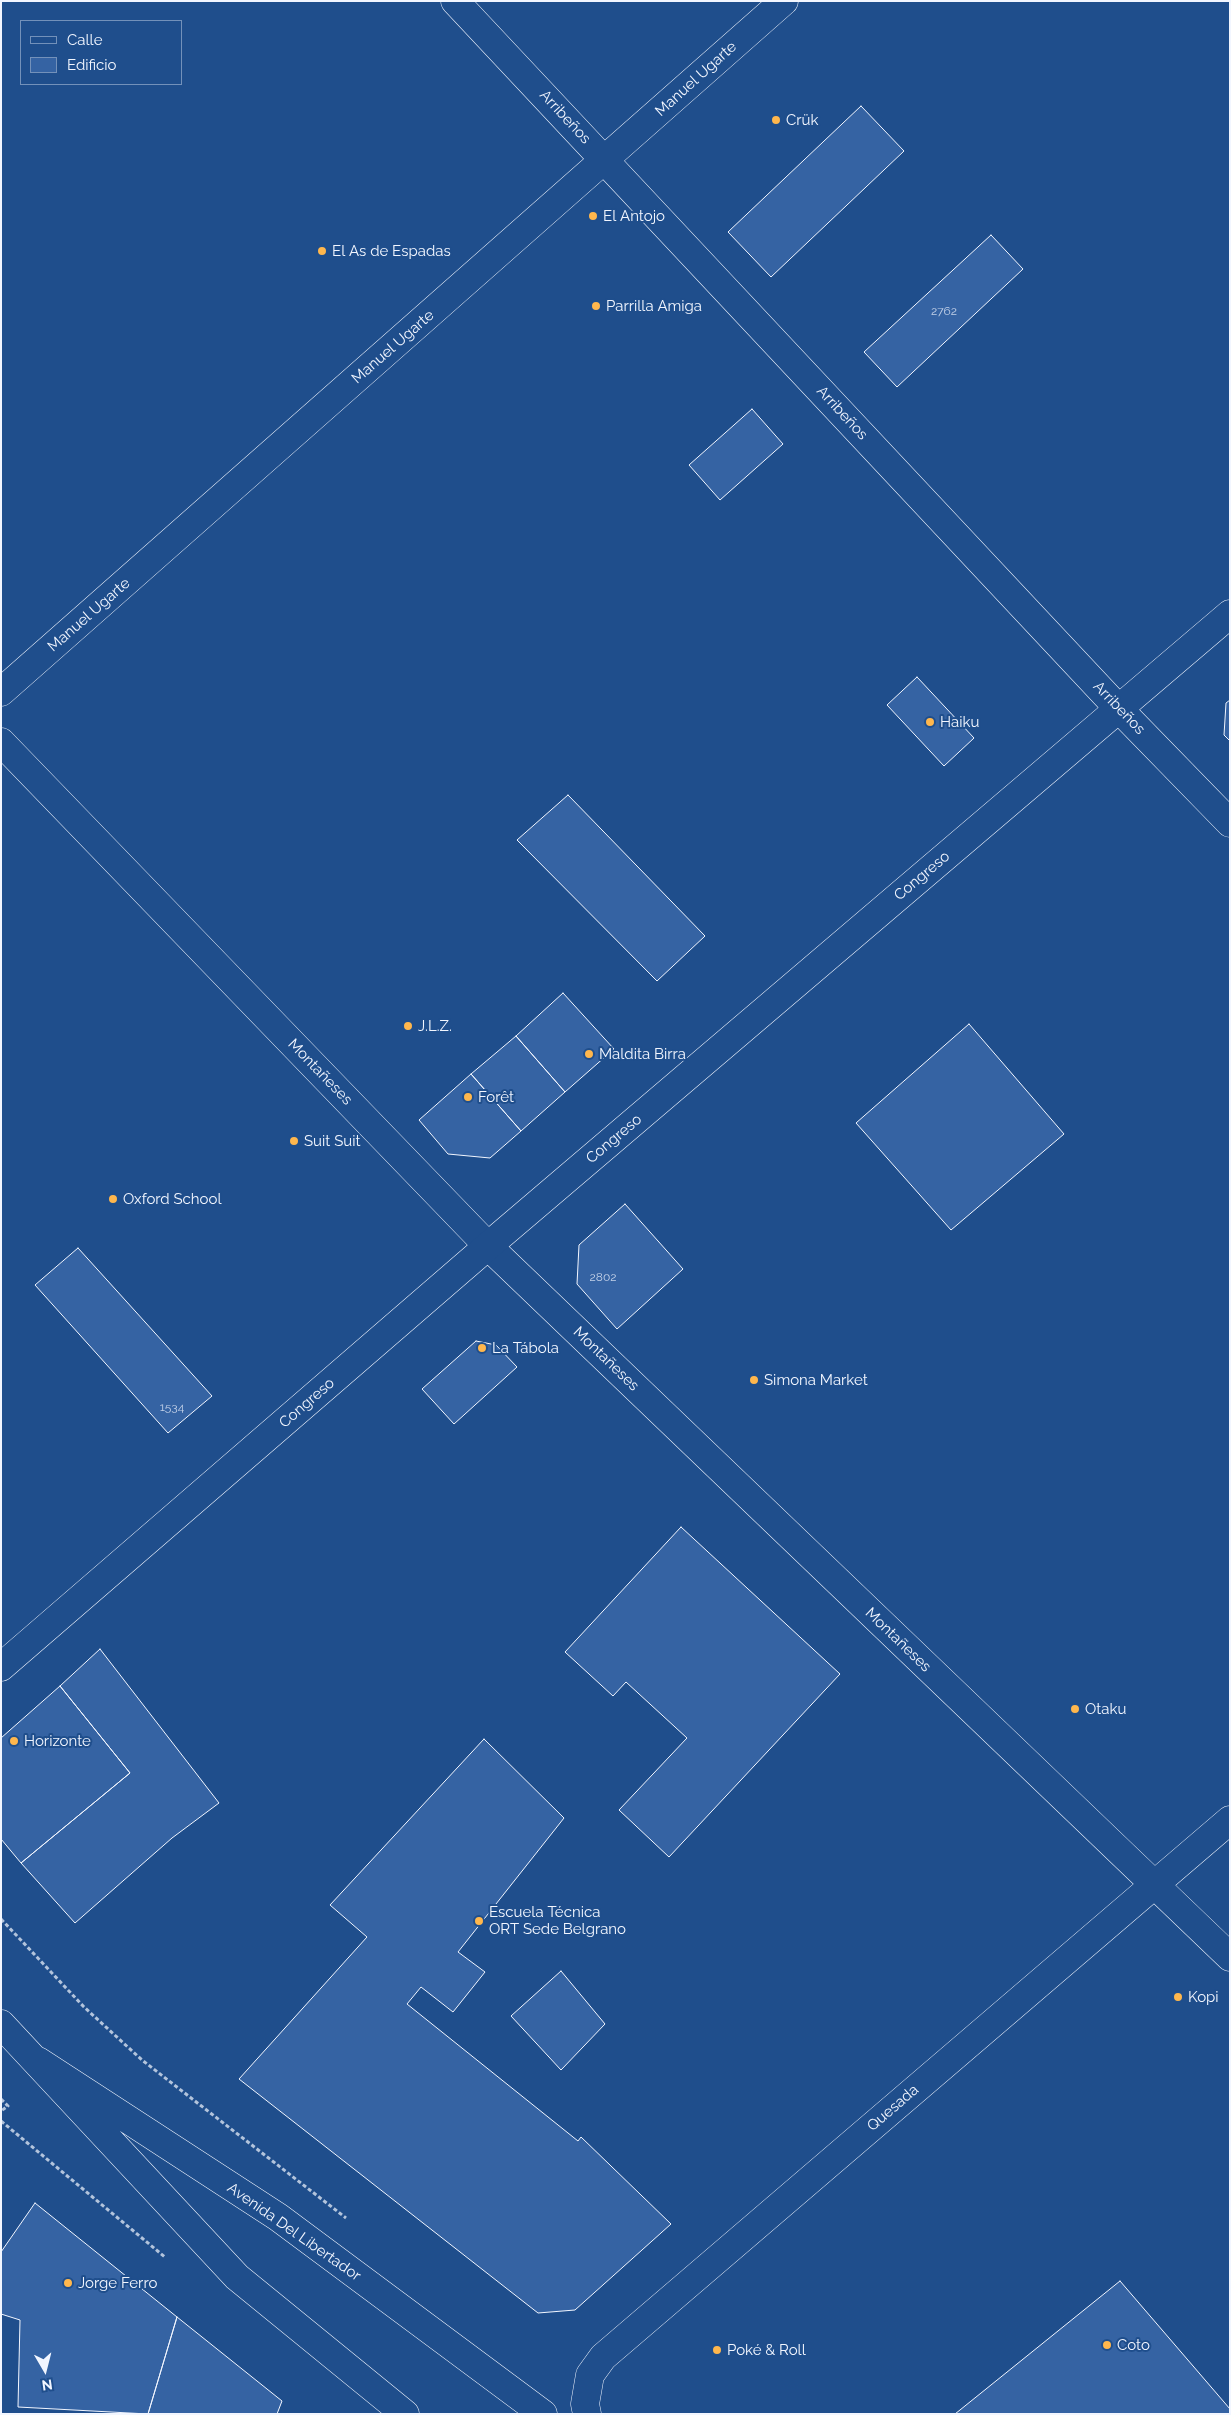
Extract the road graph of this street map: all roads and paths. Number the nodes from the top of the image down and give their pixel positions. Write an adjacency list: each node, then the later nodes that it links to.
1 (455, 1): 3 (street, Arribeños)
2 (784, 1): 3 (street, Manuel Ugarte)
3 (605, 160): 5 (street, Manuel Ugarte); 6 (street, Arribeños)
4 (1230, 614): 6 (street, Congreso)
5 (1, 692)
6 (1119, 709): 8 (street, Arribeños); 9 (street, Congreso)
7 (1, 742): 9 (street, Montañeses)
8 (1230, 823)
9 (488, 1246): 10 (street, Congreso); 12 (street, Montañeses)
10 (1, 1667)
11 (1230, 1820): 12 (street, Quesada)
12 (1153, 1886): 14 (street, Montañeses); 22 (street, Quesada)
13 (1, 1920): 19 (path)
14 (1230, 1957)
15 (1, 2024): 16 (street, Avenida Del Libertador)
16 (38, 2061): 20 (street, Avenida Del Libertador); 21 (street, Avenida Del Libertador)
17 (1, 2098): 18 (path)
18 (1, 2111)
19 (352, 2223)
20 (406, 2414)
21 (543, 2414)
22 (587, 2414)

